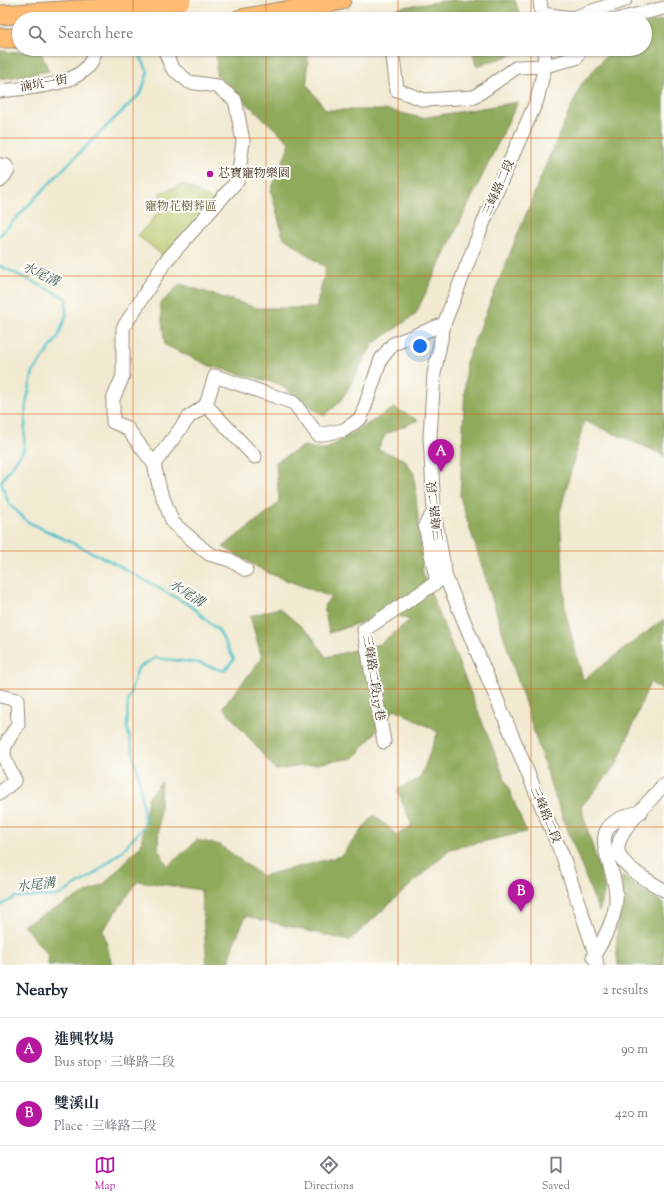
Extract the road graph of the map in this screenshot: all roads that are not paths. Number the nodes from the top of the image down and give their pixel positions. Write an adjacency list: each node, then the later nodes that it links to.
1 (83, 0): 9 (street)
2 (146, 0): 10 (street)
3 (182, 0): 8 (highway, bridge)
4 (341, 0): 11 (highway)
5 (625, 0): 13 (street)
6 (664, 8): 14 (street)
7 (541, 9): 12 (street)
8 (47, 12)
9 (86, 12)
10 (150, 12)
11 (280, 12)
12 (551, 12)
13 (589, 12)
14 (648, 12)
15 (12, 14): 16 (highway, bridge)
16 (0, 15)
17 (0, 38): 18 (highway)
18 (12, 38)
19 (94, 56): 26 (street, 湳坑一街)
20 (167, 56): 32 (street)
21 (393, 56): 25 (street)
22 (544, 56): 25 (street, 三峰路二段)
23 (549, 56): 25 (street)
24 (577, 56): 25 (street)
25 (545, 66): 29 (street, 三峰路二段)
26 (0, 91)
27 (0, 165): 28 (street)
28 (0, 181)
29 (444, 324): 30 (street); 33 (street, 三峰路二段)
30 (206, 405): 31 (street); 32 (street)
31 (255, 457)
32 (154, 464): 34 (street)
33 (434, 512): 36 (street, 三峰路二段137巷); 41 (street, 三峰路二段)
34 (246, 570)
35 (0, 696): 38 (street)
36 (384, 742)
37 (664, 784): 39 (street)
38 (0, 793)
39 (641, 812): 40 (street); 41 (street)
40 (664, 890)
41 (596, 959): 42 (street)
42 (588, 965)

